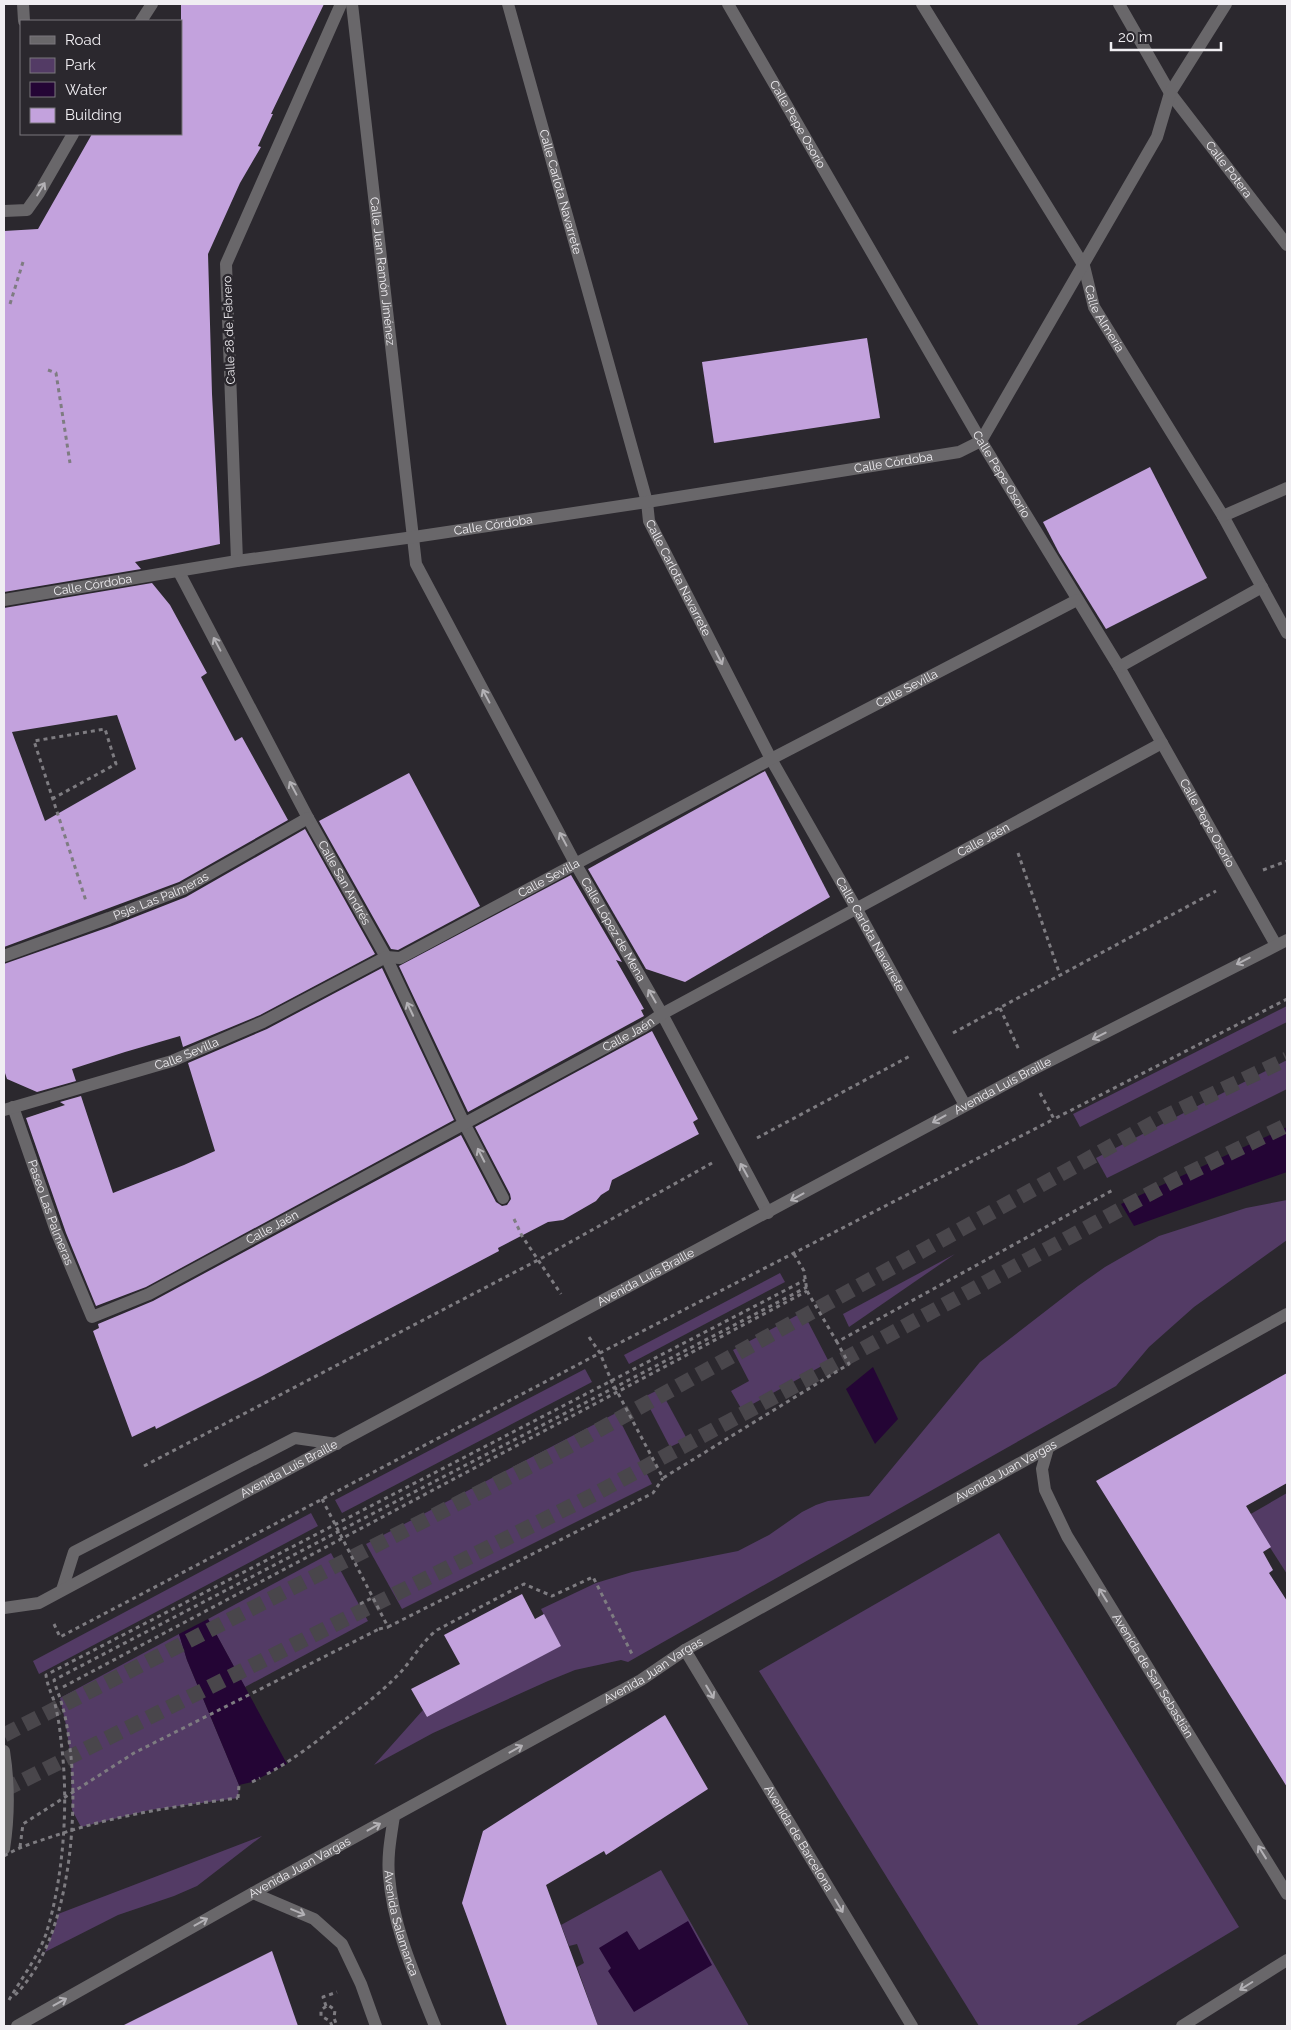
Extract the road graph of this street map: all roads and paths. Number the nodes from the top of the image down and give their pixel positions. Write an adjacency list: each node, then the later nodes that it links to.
1 (23, 4): 10 (street)
2 (152, 4): 11 (street)
3 (341, 4): 26 (street, Calle 28 de Febrero)
4 (352, 4): 25 (street, Calle Juan Ramón Jiménez)
5 (508, 4): 23 (street, Calle Carlota Navarrete)
6 (728, 4): 20 (street, Calle Pepe Osorio)
7 (922, 4): 17 (street, Calle Almería)
8 (1119, 4): 12 (street, Calle Potera)
9 (1226, 4): 12 (street)
10 (24, 20)
11 (143, 20)
12 (1170, 92): 15 (street, Calle Potera); 17 (street)
13 (72, 135): 14 (street, one-way to 13)
14 (4, 211)
15 (1287, 245)
16 (23, 262): 18 (path)
17 (1084, 266): 20 (street); 24 (street, Calle Almería)
18 (10, 304)
19 (48, 370): 21 (path)
20 (981, 442): 23 (street, Calle Córdoba); 30 (street, Calle Pepe Osorio)
21 (70, 462)
22 (1287, 488): 24 (street)
23 (647, 502): 25 (street, Calle Córdoba); 34 (street, Calle Carlota Navarrete, one-way to 34)
24 (1223, 516): 28 (street, Calle Almería)
25 (414, 537): 26 (street, Calle Córdoba); 38 (street, Calle López de Mena, one-way to 25)
26 (237, 561): 27 (street, Calle Córdoba)
27 (179, 572): 29 (street, Calle Córdoba); 36 (street, Calle San Andrés, one-way to 27)
28 (1262, 587): 31 (street, Calle Almería); 32 (street)
29 (4, 600)
30 (1077, 600): 32 (street, Calle Pepe Osorio); 34 (street, Calle Sevilla)
31 (1287, 633)
32 (1119, 667): 33 (street, Calle Pepe Osorio)
33 (1162, 743): 39 (street, Calle Jaén); 41 (street, Calle Pepe Osorio)
34 (771, 759): 38 (street, Calle Sevilla); 39 (street, Calle Carlota Navarrete)
35 (52, 799): 35 (path); 40 (path)
36 (308, 818): 40 (street, Psje. Las Palmeras); 43 (street, Calle San Andrés)
37 (1018, 853): 44 (path)
38 (575, 863): 43 (street, Calle Sevilla); 47 (street, Calle López de Mena, one-way to 38)
39 (856, 908): 47 (street, Calle Jaén); 49 (street, Calle Carlota Navarrete)
40 (94, 924): 42 (street, Psje. Las Palmeras)
41 (1282, 943): 48 (street, Avenida Luis Braille, one-way to 48)
42 (4, 956)
43 (386, 958): 50 (street, Calle Sevilla); 52 (street, Calle San Andrés, one-way to 43)
44 (1060, 975)
45 (1287, 998): 51 (path)
46 (1000, 1008): 48 (path)
47 (662, 1014): 52 (street, Calle Jaén); 56 (street, Calle López de Mena, one-way to 47)
48 (1028, 1072): 49 (street, Avenida Luis Braille); 51 (path)
49 (965, 1105): 56 (street, Avenida Luis Braille, one-way to 56)
50 (8, 1108): 62 (street, Paseo Las Palmeras)
51 (1054, 1119): 57 (path)
52 (464, 1123): 54 (street, Calle San Andrés, one-way to 52); 62 (street, Calle Jaén)
53 (1113, 1190): 63 (path)
54 (503, 1198)
55 (509, 1210): 61 (path)
56 (768, 1213): 61 (street, Avenida Luis Braille)
57 (794, 1254): 58 (path); 64 (path)
58 (805, 1280): 59 (path); 65 (path)
59 (807, 1289): 63 (path); 66 (path); 67 (path)
60 (1287, 1314): 69 (street, Avenida Juan Vargas)
61 (574, 1315): 64 (path); 68 (street, Avenida Luis Braille)
62 (92, 1317)
63 (837, 1342): 70 (path)
64 (600, 1353): 65 (path); 71 (path)
65 (611, 1380): 66 (path); 72 (path)
66 (615, 1387): 67 (path); 73 (path)
67 (618, 1392): 70 (path); 74 (path)
68 (337, 1444): 75 (street, Avenida Luis Braille); 75 (street)
69 (1048, 1448): 81 (street, Avenida Juan Vargas); 94 (street, Avenida de San Sebastián, one-way to 69)
70 (663, 1478): 80 (path)
71 (322, 1499): 72 (path); 77 (path)
72 (334, 1525): 73 (path); 73 (path)
73 (338, 1531): 74 (path)
74 (342, 1539): 76 (path); 83 (path)
75 (62, 1590): 77 (street, Avenida Luis Braille)
76 (372, 1598): 78 (path); 80 (path)
77 (39, 1603): 79 (street, Avenida Luis Braille)
78 (360, 1604)
79 (4, 1608)
80 (388, 1627): 90 (path, bridge)
81 (685, 1650): 82 (street, Avenida Juan Vargas); 101 (street, Avenida de Barcelona, one-way to 101)
82 (641, 1680): 85 (path); 89 (street, Avenida Juan Vargas, one-way to 82)
83 (63, 1687)
84 (4, 1751): 91 (street)
85 (267, 1774)
86 (260, 1778): 87 (path)
87 (252, 1782)
88 (239, 1785): 90 (path, bridge)
89 (394, 1816): 93 (street, Avenida Juan Vargas, one-way to 89); 100 (street, Avenida Salamanca)
90 (20, 1847): 92 (path, bridge)
91 (4, 1848)
92 (4, 1856)
93 (253, 1893): 96 (street, Avenida Juan Vargas, one-way to 93); 99 (street, one-way to 99)
94 (1287, 1894)
95 (1287, 1960): 102 (street, one-way to 102)
96 (17, 2026)
97 (332, 2026): 98 (path)
98 (336, 2026)
99 (376, 2026)
100 (435, 2026)
101 (912, 2026)
102 (1182, 2026)

